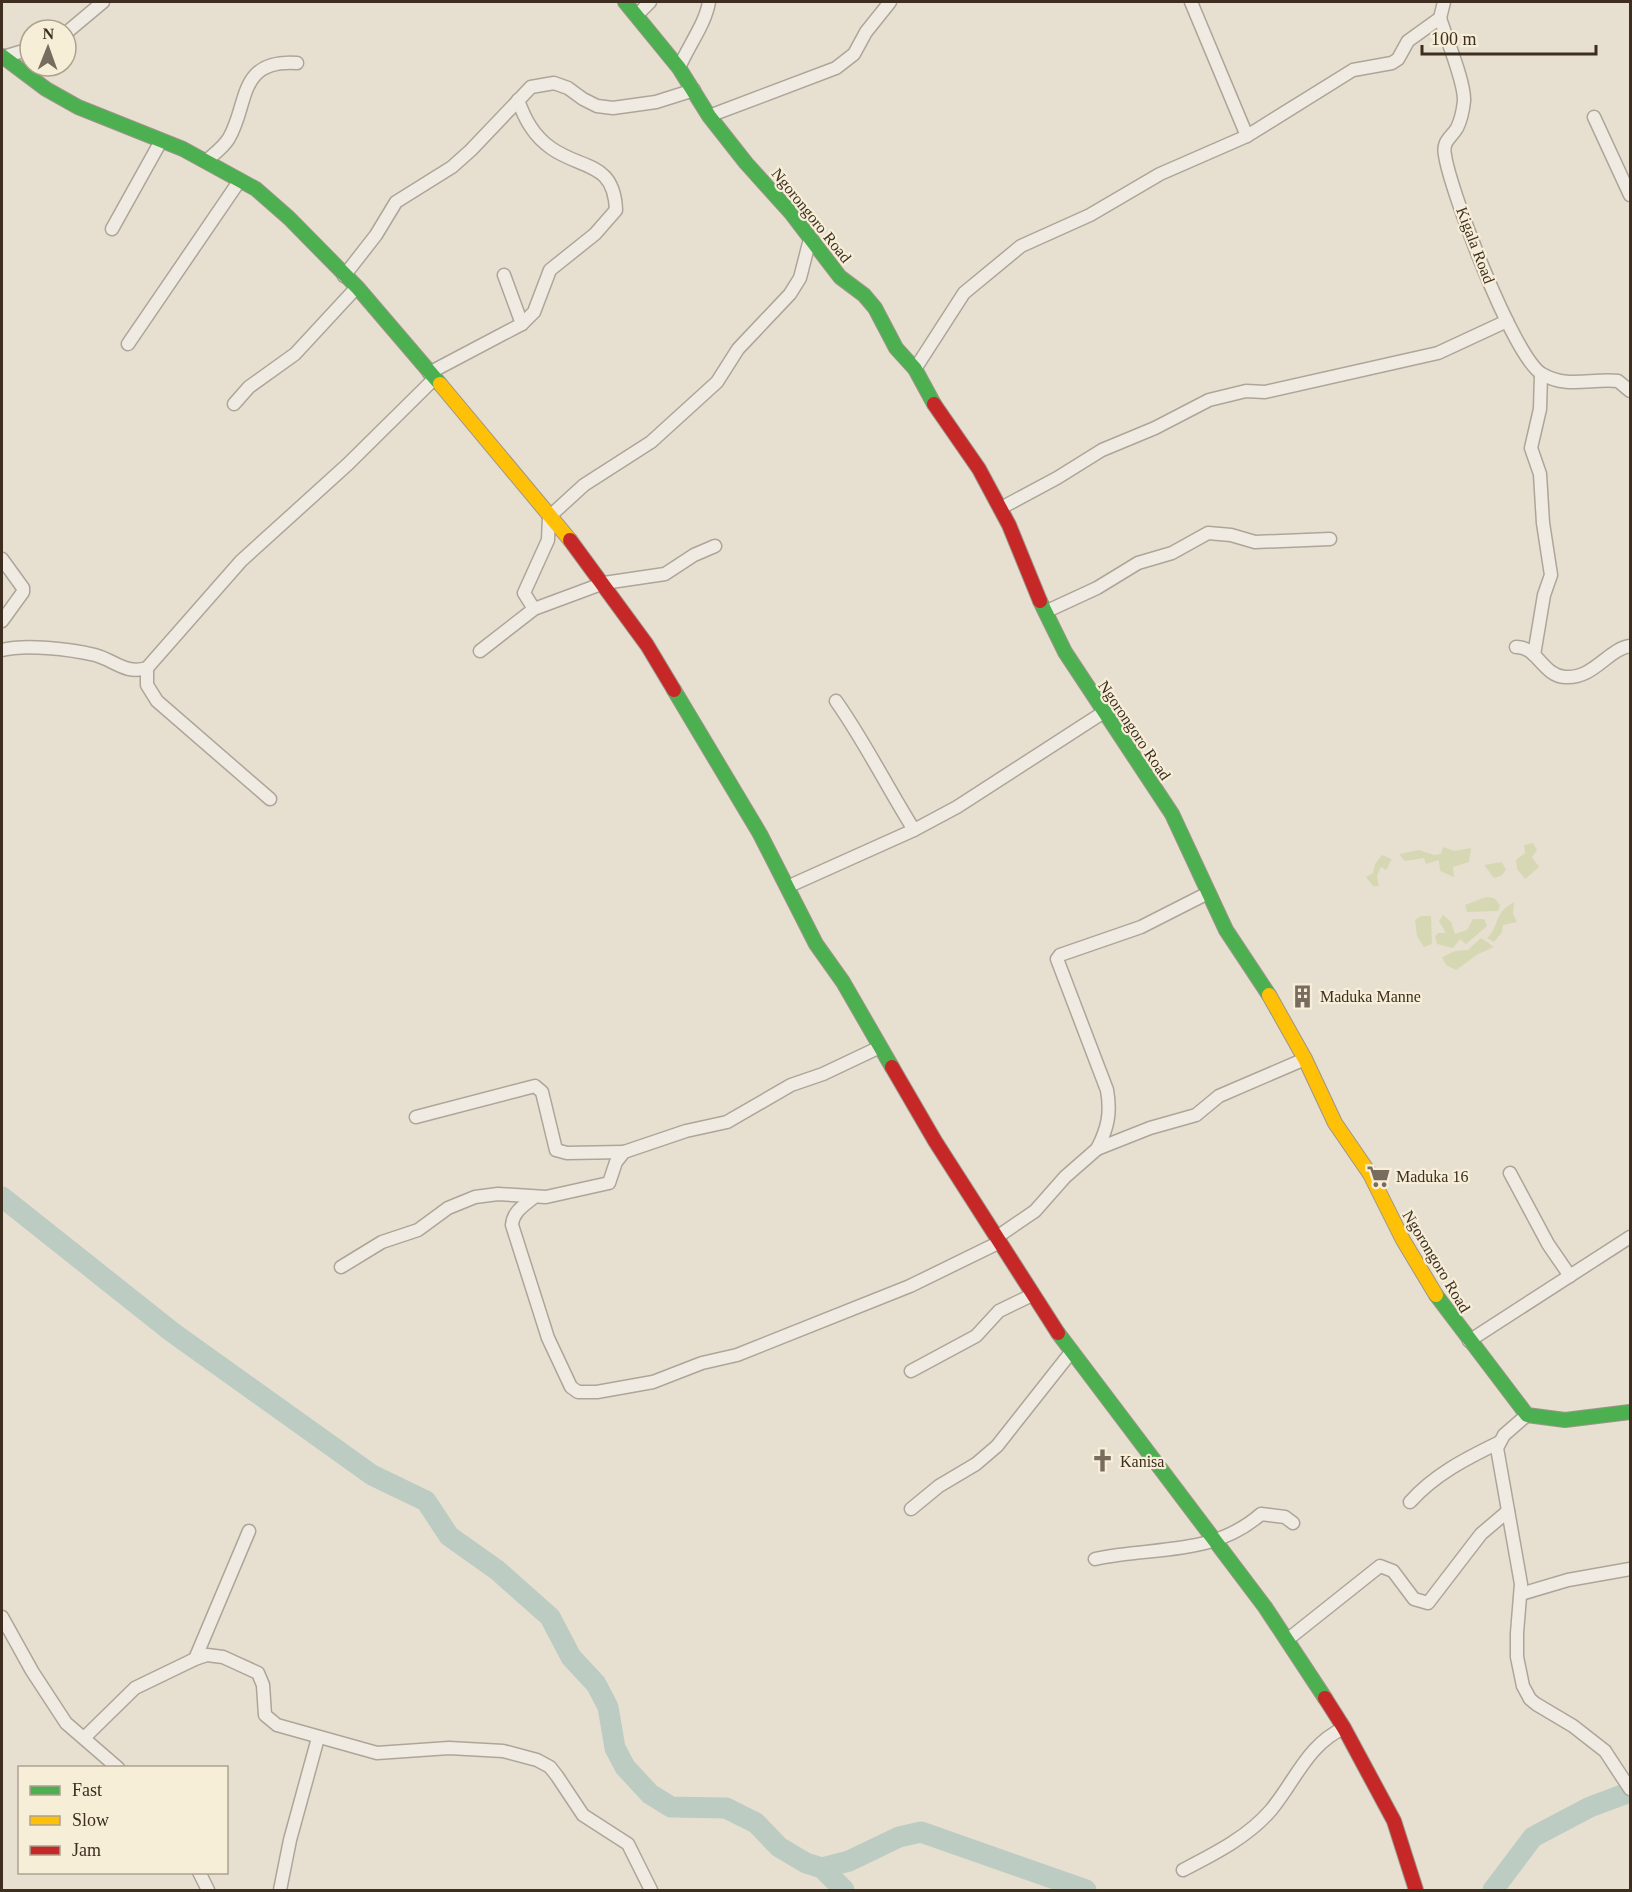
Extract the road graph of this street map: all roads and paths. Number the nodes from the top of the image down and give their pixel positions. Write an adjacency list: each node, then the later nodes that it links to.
1 (103, 2): 10 (street)
2 (625, 2): 8 (street, Ngorongoro Road)
3 (650, 2): 8 (street)
4 (709, 2): 14 (street)
5 (890, 2): 17 (street)
6 (1191, 2): 19 (street)
7 (1444, 2): 9 (street)
8 (638, 15): 14 (street, Ngorongoro Road)
9 (1440, 18): 19 (street); 29 (street, Kigala Road)
10 (78, 23)
11 (18, 53): 12 (street)
12 (2, 56): 20 (street)
13 (297, 63): 21 (street)
14 (679, 68): 15 (street, Ngorongoro Road)
15 (694, 90): 16 (street); 17 (street, Ngorongoro Road)
16 (518, 100): 26 (street); 30 (street)
17 (709, 116): 25 (street, Ngorongoro Road)
18 (1594, 117): 23 (street)
19 (1247, 136): 32 (street)
20 (161, 141): 21 (street); 24 (street)
21 (206, 161): 22 (street)
22 (240, 180): 26 (street); 31 (street)
23 (1630, 195)
24 (112, 229)
25 (810, 239): 32 (street, Ngorongoro Road); 38 (street)
26 (344, 276): 28 (street)
27 (504, 276): 30 (street)
28 (357, 287): 34 (street); 36 (street)
29 (1507, 321): 33 (street, Kigala Road); 37 (street)
30 (522, 324): 34 (street)
31 (128, 344)
32 (915, 369): 37 (street, Ngorongoro Road)
33 (1541, 374): 35 (street); 50 (street)
34 (431, 376): 38 (street); 51 (street)
35 (1630, 391)
36 (234, 404)
37 (1001, 508): 44 (street, Ngorongoro Road)
38 (549, 517): 42 (street); 43 (street)
39 (1330, 539): 44 (street)
40 (715, 546): 42 (street)
41 (2, 560): 45 (street)
42 (604, 583): 43 (street); 56 (street)
43 (534, 609): 49 (street)
44 (1045, 612): 53 (street, Ngorongoro Road)
45 (2, 621)
46 (1630, 646): 50 (street)
47 (1516, 647): 50 (street)
48 (2, 650): 51 (street)
49 (480, 651)
50 (1533, 655)
51 (147, 668): 54 (street)
52 (836, 701): 55 (street)
53 (1104, 712): 55 (street); 57 (street, Ngorongoro Road)
54 (270, 799)
55 (914, 830): 56 (street)
56 (787, 887): 58 (street)
57 (1208, 893): 59 (street, Ngorongoro Road); 61 (street)
58 (880, 1047): 62 (street); 66 (street)
59 (1305, 1059): 61 (street); 70 (street, Ngorongoro Road)
60 (416, 1117): 62 (street)
61 (1097, 1149): 66 (street)
62 (624, 1152): 64 (street)
63 (1510, 1173): 68 (street)
64 (533, 1198): 66 (street); 67 (street)
65 (1630, 1236): 68 (street)
66 (999, 1240): 69 (street)
67 (341, 1266)
68 (1570, 1276): 70 (street)
69 (1032, 1295): 71 (street); 72 (street)
70 (1469, 1341): 74 (street, Ngorongoro Road)
71 (1072, 1351): 77 (street); 81 (street)
72 (911, 1371)
73 (1630, 1412): 74 (street)
74 (1527, 1415): 75 (street)
75 (1498, 1443): 76 (street); 78 (street)
76 (1410, 1502)
77 (911, 1509)
78 (1508, 1511): 84 (street); 86 (street)
79 (1293, 1523): 81 (street)
80 (249, 1531): 87 (street)
81 (1214, 1540): 82 (street); 86 (street)
82 (1095, 1559)
83 (1630, 1569): 84 (street)
84 (1521, 1594): 92 (street)
85 (2, 1617): 89 (street)
86 (1287, 1640): 88 (street)
87 (195, 1659): 89 (street); 90 (street)
88 (1344, 1728): 93 (street); 98 (street)
89 (85, 1737): 91 (street)
90 (318, 1738): 95 (street); 97 (street)
91 (117, 1766)
92 (1630, 1789)
93 (1183, 1870)
94 (201, 1874): 96 (street)
95 (646, 1889)
96 (208, 1890)
97 (280, 1890)
98 (1416, 1890)

